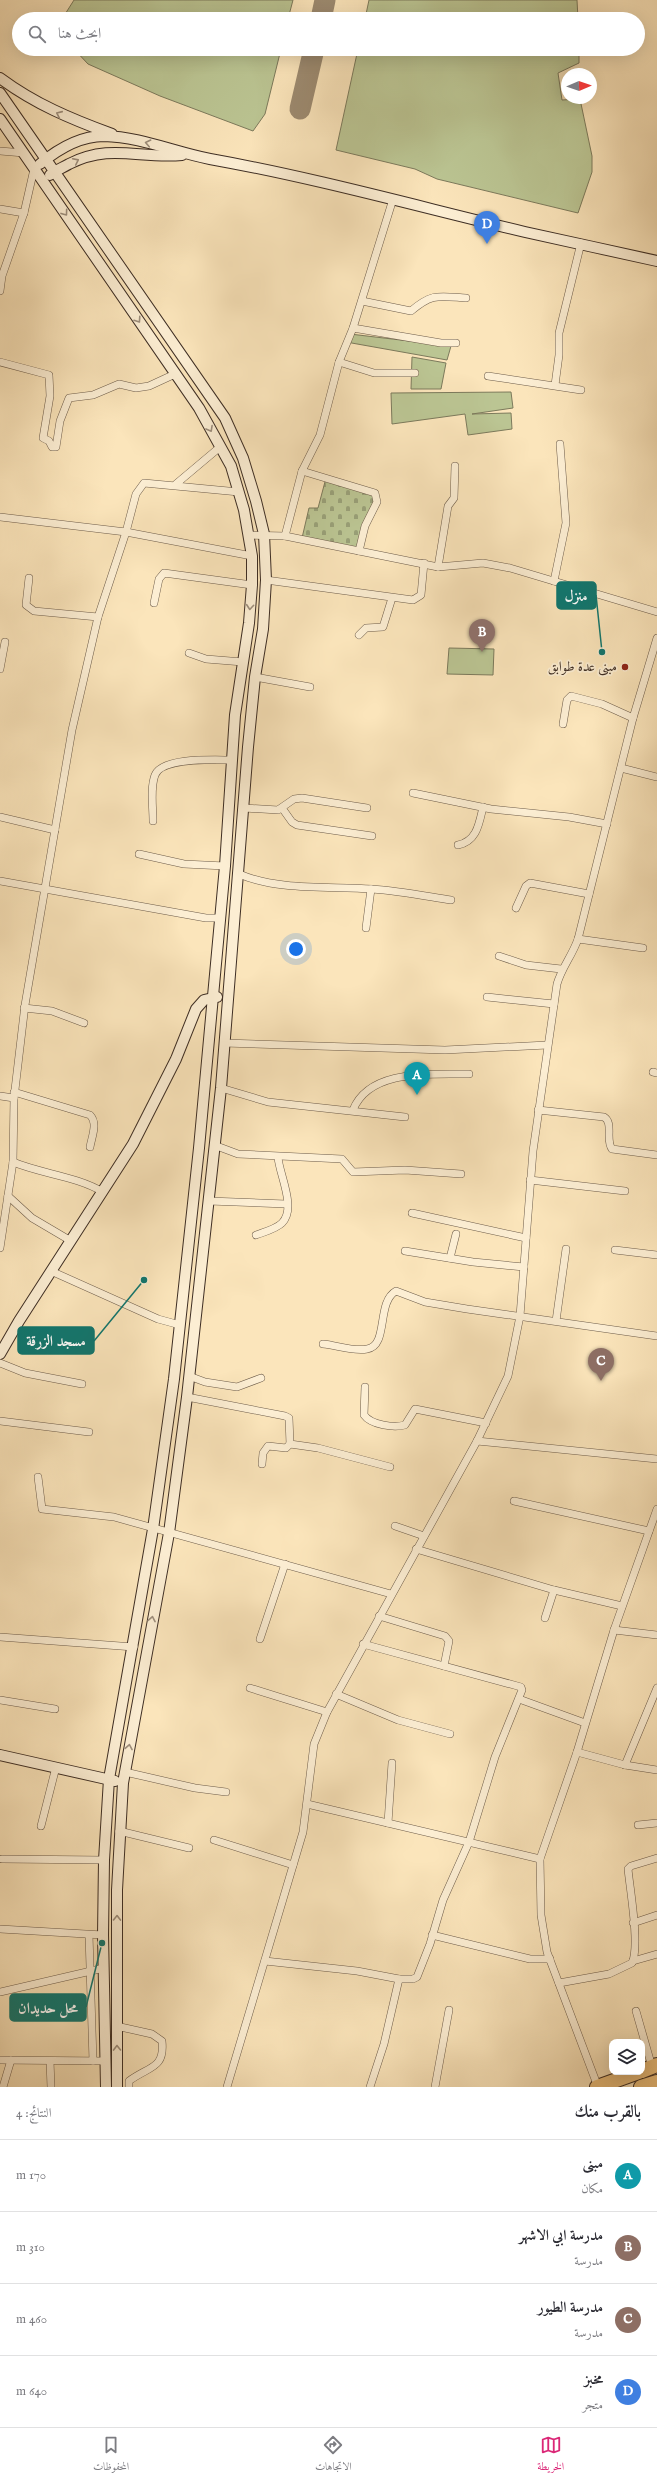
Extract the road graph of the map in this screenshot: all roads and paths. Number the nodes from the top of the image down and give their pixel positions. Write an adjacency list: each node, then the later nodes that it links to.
1 (0, 78): 4 (main road, one-way to 1)
2 (0, 93): 8 (main road)
3 (0, 120): 6 (main road)
4 (122, 137): 7 (main road, one-way to 4); 8 (main road)
5 (0, 151): 6 (street)
6 (24, 153): 9 (main road)
7 (185, 154): 10 (main road, one-way to 7); 13 (main road)
8 (46, 159): 9 (main road); 10 (main road)
9 (34, 168): 11 (main road); 12 (street)
10 (54, 171): 11 (main road); 38 (main road)
11 (42, 181): 12 (street); 26 (main road, one-way to 26)
12 (30, 192): 15 (street)
13 (393, 200): 16 (main road); 20 (street)
14 (0, 209): 15 (street)
15 (24, 214): 18 (street)
16 (581, 243): 17 (main road); 28 (street)
17 (657, 261)
18 (0, 291)
19 (466, 298): 20 (street)
20 (362, 301): 21 (street)
21 (354, 328): 22 (street); 24 (street)
22 (456, 343)
23 (0, 362): 26 (street)
24 (339, 362): 25 (street); 33 (street)
25 (415, 373)
26 (175, 374): 31 (main road, one-way to 31)
27 (488, 376): 28 (street)
28 (555, 385): 29 (street)
29 (581, 390)
30 (560, 444): 47 (street)
31 (220, 447): 34 (street); 35 (main road)
32 (454, 466): 44 (street)
33 (302, 471): 40 (street); 41 (street)
34 (176, 484): 35 (street); 37 (street)
35 (239, 492): 39 (main road)
36 (0, 517): 37 (street)
37 (126, 532): 42 (street); 52 (street)
38 (264, 534): 39 (street); 40 (street); 46 (main road)
39 (248, 535): 42 (main road)
40 (285, 536): 41 (street)
41 (359, 551): 43 (street)
42 (252, 556): 48 (main road)
43 (424, 563): 44 (street); 49 (street)
44 (438, 566): 47 (street)
45 (29, 578): 52 (street)
46 (266, 580): 49 (street); 59 (main road)
47 (554, 580): 51 (street)
48 (252, 585): 50 (street); 57 (main road, one-way to 57)
49 (392, 598): 53 (street)
50 (154, 604)
51 (657, 612)
52 (98, 617): 74 (street)
53 (359, 636)
54 (657, 638): 61 (street)
55 (5, 642): 58 (street)
56 (189, 653): 57 (street)
57 (242, 662): 63 (main road)
58 (0, 669)
59 (255, 677): 60 (street); 68 (main road)
60 (310, 687)
61 (633, 718): 62 (street); 64 (street)
62 (563, 724)
63 (231, 760): 72 (street); 78 (main road)
64 (621, 768): 65 (street); 73 (street)
65 (657, 776)
66 (413, 793): 67 (street)
67 (483, 807): 73 (street); 76 (street)
68 (244, 808): 69 (street); 79 (main road)
69 (282, 808): 70 (street); 75 (street)
70 (367, 808)
71 (0, 817): 74 (street)
72 (153, 821)
73 (607, 824): 83 (street)
74 (55, 830): 81 (street)
75 (372, 836)
76 (458, 846)
77 (139, 854): 78 (street)
78 (225, 866): 86 (main road)
79 (238, 874): 82 (street); 93 (main road)
80 (0, 881): 81 (street)
81 (45, 889): 86 (street); 96 (street)
82 (372, 889): 84 (street); 87 (street)
83 (589, 894): 85 (street); 88 (street)
84 (451, 900)
85 (516, 908)
86 (220, 918): 92 (main road)
87 (366, 928)
88 (578, 940): 89 (street); 91 (street)
89 (643, 948)
90 (499, 956): 91 (street)
91 (561, 969): 95 (street)
92 (213, 996): 93 (main road); 115 (main road); 134 (main road)
93 (228, 998): 98 (main road)
94 (487, 998): 95 (street)
95 (554, 1004): 99 (street)
96 (24, 1008): 97 (street); 102 (street)
97 (84, 1023)
98 (224, 1044): 99 (street); 101 (main road)
99 (547, 1045): 105 (street)
100 (469, 1074): 104 (street)
101 (221, 1088): 104 (street); 107 (main road)
102 (14, 1095): 103 (street); 108 (street); 111 (street)
103 (0, 1096)
104 (353, 1110): 106 (street)
105 (538, 1110): 109 (street); 113 (street)
106 (405, 1117)
107 (214, 1145): 110 (street); 117 (main road)
108 (90, 1147)
109 (657, 1155)
110 (278, 1157): 112 (street); 118 (street)
111 (13, 1162): 115 (street); 116 (street)
112 (462, 1174)
113 (530, 1180): 114 (street); 122 (street)
114 (625, 1191)
115 (103, 1192): 123 (main road)
116 (8, 1196): 123 (street); 124 (street)
117 (209, 1200): 118 (street); 139 (main road)
118 (286, 1204): 121 (street)
119 (412, 1213): 122 (street)
120 (456, 1234): 129 (street)
121 (256, 1235)
122 (526, 1238): 130 (street)
123 (71, 1241): 131 (main road)
124 (0, 1248)
125 (566, 1249): 133 (street)
126 (405, 1250): 129 (street)
127 (615, 1250): 128 (street)
128 (657, 1255)
129 (450, 1258): 130 (street)
130 (524, 1267): 132 (street)
131 (51, 1271): 134 (street); 137 (main road)
132 (520, 1316): 133 (street); 136 (street); 145 (street)
133 (556, 1321): 135 (street)
134 (180, 1325): 156 (main road)
135 (657, 1336)
136 (324, 1344)
137 (0, 1354)
138 (0, 1363): 141 (street)
139 (189, 1376): 140 (street); 143 (main road)
140 (260, 1378)
141 (82, 1384)
142 (365, 1387): 145 (street)
143 (187, 1397): 148 (street); 158 (main road)
144 (0, 1421): 146 (street)
145 (486, 1423): 147 (street)
146 (89, 1432)
147 (477, 1441): 149 (street); 159 (street)
148 (290, 1444): 150 (street); 151 (street)
149 (657, 1459)
150 (262, 1464)
151 (390, 1467)
152 (38, 1477): 156 (street)
153 (514, 1501): 157 (street)
154 (657, 1509): 157 (street)
155 (395, 1526): 159 (street)
156 (153, 1529): 158 (street); 172 (main road)
157 (649, 1531): 164 (street)
158 (169, 1533): 161 (street); 189 (main road, one-way to 158)
159 (424, 1536): 160 (street)
160 (416, 1549): 162 (street); 163 (street)
161 (285, 1564): 163 (street); 170 (street)
162 (554, 1590): 164 (street); 166 (street)
163 (391, 1594): 165 (street)
164 (622, 1606): 167 (street)
165 (379, 1616): 171 (street); 173 (street)
166 (545, 1618)
167 (614, 1630): 168 (street); 181 (street)
168 (657, 1635)
169 (0, 1637): 172 (street)
170 (260, 1639)
171 (363, 1644): 173 (street); 176 (street)
172 (134, 1647): 190 (main road)
173 (444, 1666): 177 (street)
174 (250, 1688): 180 (street)
175 (657, 1688): 186 (street)
176 (336, 1694): 180 (street); 182 (street)
177 (519, 1699): 181 (street); 200 (street)
178 (0, 1700): 179 (street)
179 (55, 1709)
180 (327, 1712): 193 (street)
181 (585, 1723): 183 (street)
182 (450, 1734)
183 (577, 1752): 186 (street); 204 (street)
184 (0, 1755): 187 (main road)
185 (392, 1763): 194 (street)
186 (625, 1765): 188 (street)
187 (56, 1767): 190 (main road); 197 (street)
188 (657, 1770)
189 (125, 1772): 191 (main road); 192 (street)
190 (109, 1779): 191 (main road); 205 (main road)
191 (123, 1783): 198 (main road)
192 (226, 1792)
193 (307, 1804): 194 (street); 206 (street)
194 (388, 1823): 200 (street)
195 (657, 1823): 196 (street)
196 (638, 1824)
197 (41, 1826)
198 (119, 1831): 201 (street); 224 (main road, one-way to 198)
199 (214, 1840): 206 (street)
200 (469, 1842): 204 (street); 212 (street)
201 (189, 1848)
202 (657, 1858): 208 (street)
203 (2, 1859): 205 (street)
204 (540, 1859): 214 (street)
205 (104, 1860): 211 (main road)
206 (294, 1865): 215 (street)
207 (657, 1915): 208 (street)
208 (633, 1922): 216 (street)
209 (0, 1929): 210 (street)
210 (89, 1935): 211 (street); 218 (street)
211 (103, 1935): 217 (main road)
212 (432, 1935): 214 (street); 219 (street)
213 (657, 1954): 216 (street)
214 (550, 1959): 220 (street)
215 (265, 1961): 219 (street); 238 (street)
216 (634, 1962): 220 (street)
217 (104, 1968): 218 (street); 229 (main road)
218 (90, 1972): 221 (street); 228 (street)
219 (398, 1979): 239 (street)
220 (559, 1983): 241 (street)
221 (0, 1992)
222 (448, 2010): 240 (street)
223 (636, 2011): 230 (street)
224 (116, 2026): 236 (main road, one-way to 224); 237 (street)
225 (0, 2060): 226 (street)
226 (11, 2060): 227 (street); 233 (street)
227 (50, 2061): 228 (street); 234 (street)
228 (93, 2061): 229 (street)
229 (106, 2061): 235 (main road)
230 (650, 2068)
231 (631, 2075): 241 (highway)
232 (657, 2082): 242 (highway)
233 (3, 2087)
234 (51, 2087)
235 (106, 2087)
236 (117, 2087)
237 (129, 2087)
238 (227, 2087)
239 (370, 2087)
240 (435, 2087)
241 (597, 2087)
242 (641, 2087)

